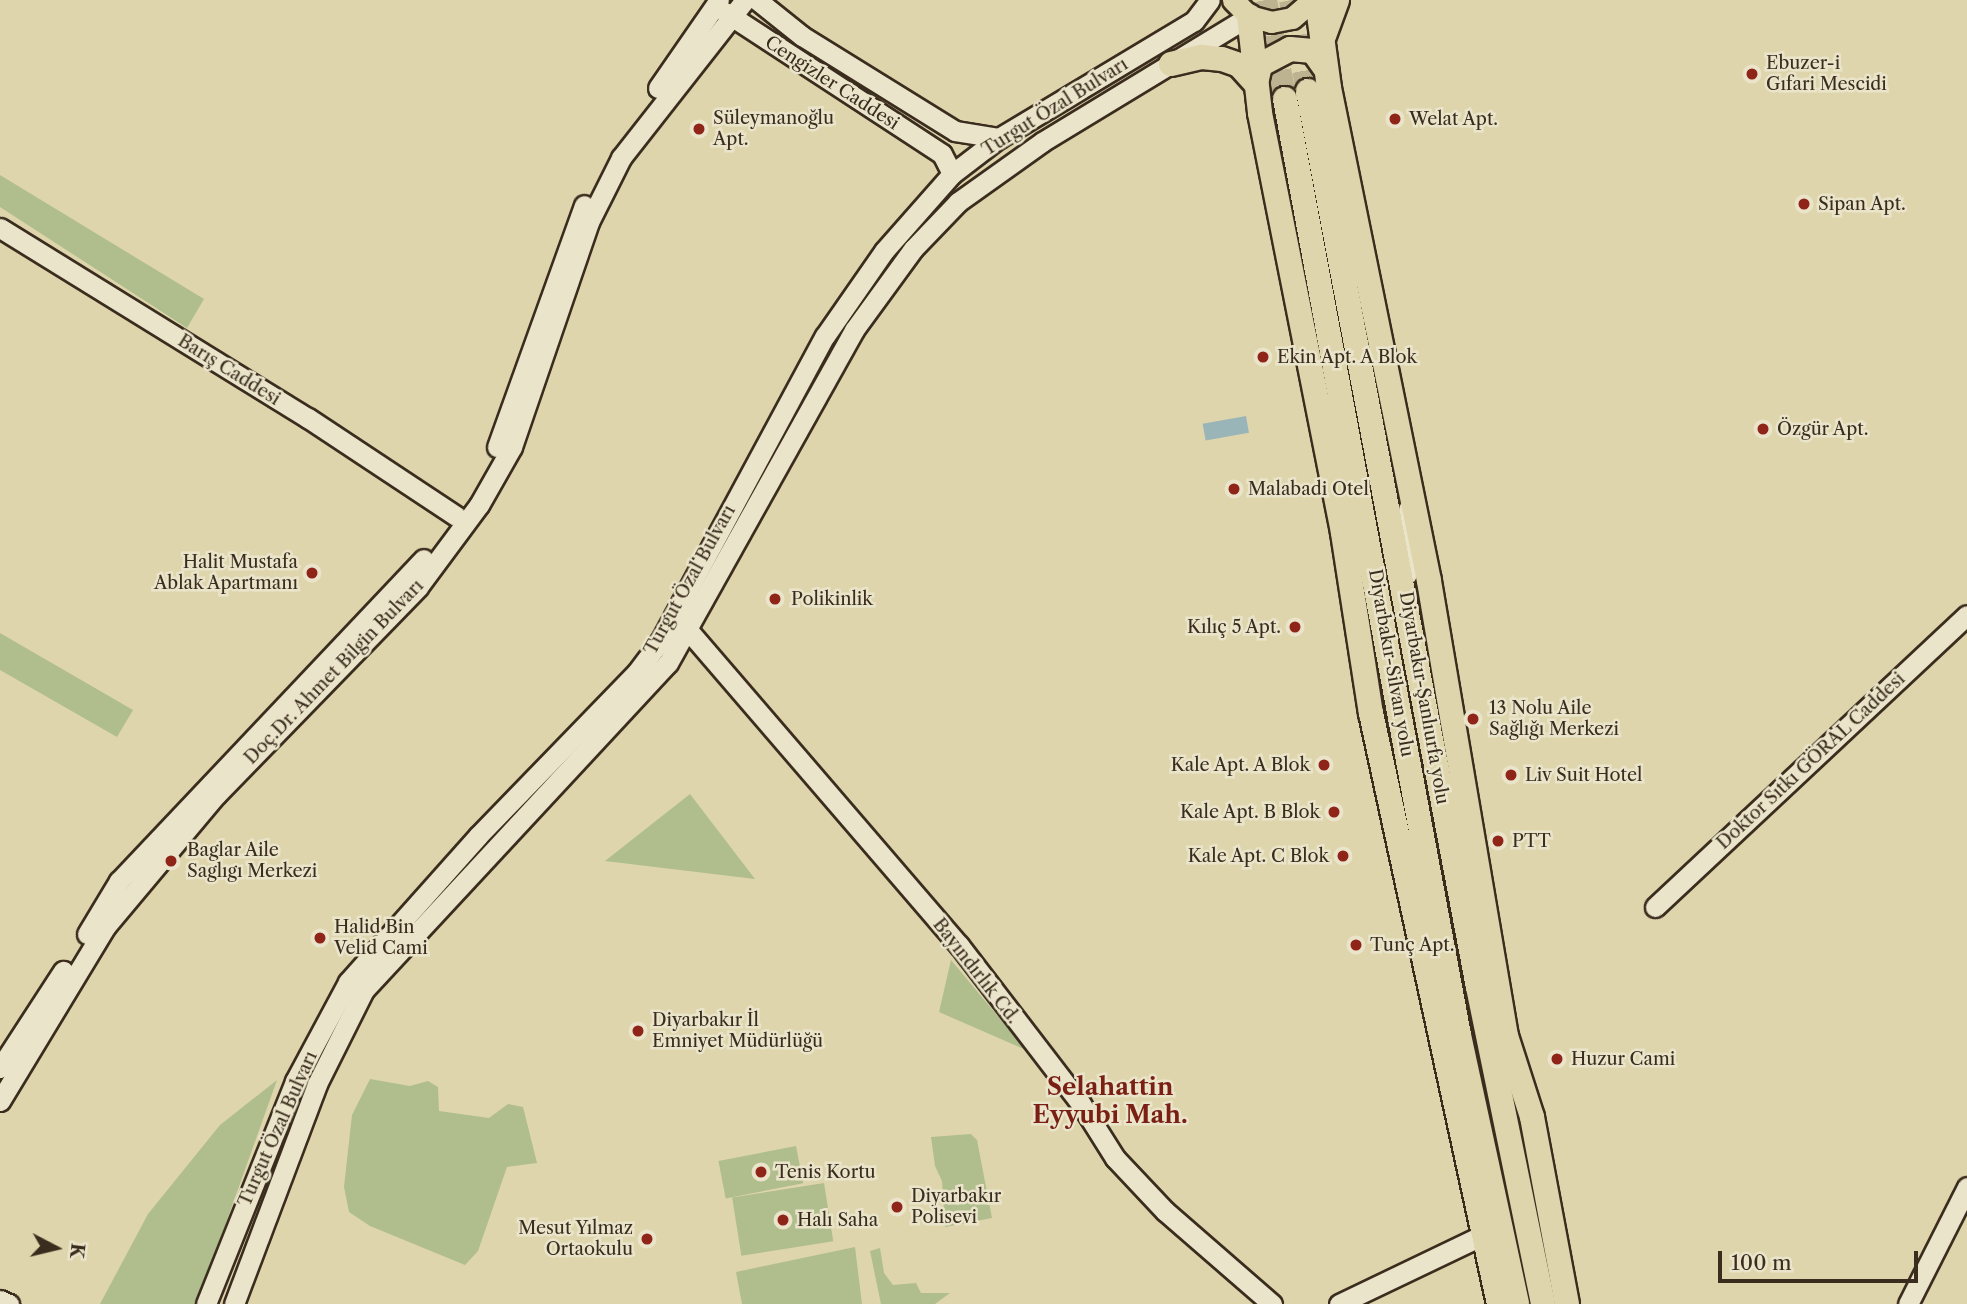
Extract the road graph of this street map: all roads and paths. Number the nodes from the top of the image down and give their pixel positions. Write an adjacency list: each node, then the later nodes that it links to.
1 (757, 0): 13 (main road, Cengizler Caddesi)
2 (1210, 0): 13 (main road, Turgut Özal Bulvarı)
3 (1315, 0): 7 (main road); 8 (highway)
4 (1337, 0): 8 (highway)
5 (712, 2): 6 (main road, Cengizler Caddesi); 17 (main road, Doç.Dr. Ahmet Bilgin Bulvarı)
6 (740, 8): 14 (main road, Cengizler Caddesi); 27 (main road, Doç.Dr. Ahmet Bilgin Bulvarı)
7 (1241, 8): 9 (main road, Turgut Özal Bulvarı); 11 (highway)
8 (1324, 37): 10 (highway)
9 (1171, 64): 11 (highway); 21 (main road, Turgut Özal Bulvarı)
10 (1325, 68): 11 (highway); 16 (highway)
11 (1256, 84): 24 (highway)
12 (1297, 95): 18 (highway, Diyarbakır-Silvan yolu); 19 (highway, Diyarbakır-Şanlıurfa yolu)
13 (999, 138): 14 (main road, Turgut Özal Bulvarı)
14 (952, 174): 33 (main road, Turgut Özal Bulvarı)
15 (0, 228): 17 (main road, Barış Caddesi)
16 (1408, 485): 19 (main road); 23 (highway)
17 (456, 516): 26 (main road, Doç.Dr. Ahmet Bilgin Bulvarı)
18 (1378, 593): 24 (highway); 29 (highway, Diyarbakır-Silvan yolu)
19 (1406, 603): 22 (highway, Diyarbakır-Şanlıurfa yolu)
20 (1967, 615): 25 (main road, Doktor Sıtkı GÖRAL Caddesi)
21 (687, 629): 34 (main road, Turgut Özal Bulvarı); 35 (main road, Bayındırlık Cd.)
22 (1432, 746): 23 (main road); 30 (highway, Diyarbakır-Şanlıurfa yolu)
23 (1466, 797): 41 (highway)
24 (1391, 804): 29 (highway)
25 (1655, 907)
26 (0, 1068)
27 (0, 1101)
28 (1967, 1187): 42 (main road)
29 (1492, 1230): 36 (main road); 37 (highway); 38 (highway)
30 (1537, 1276): 39 (highway, Diyarbakır-Şanlıurfa yolu); 40 (main road)
31 (0, 1300): 32 (main road)
32 (9, 1304)
33 (206, 1304)
34 (234, 1304)
35 (1272, 1304)
36 (1339, 1304)
37 (1499, 1304)
38 (1517, 1304)
39 (1543, 1304)
40 (1552, 1304)
41 (1567, 1304)
42 (1908, 1304)

